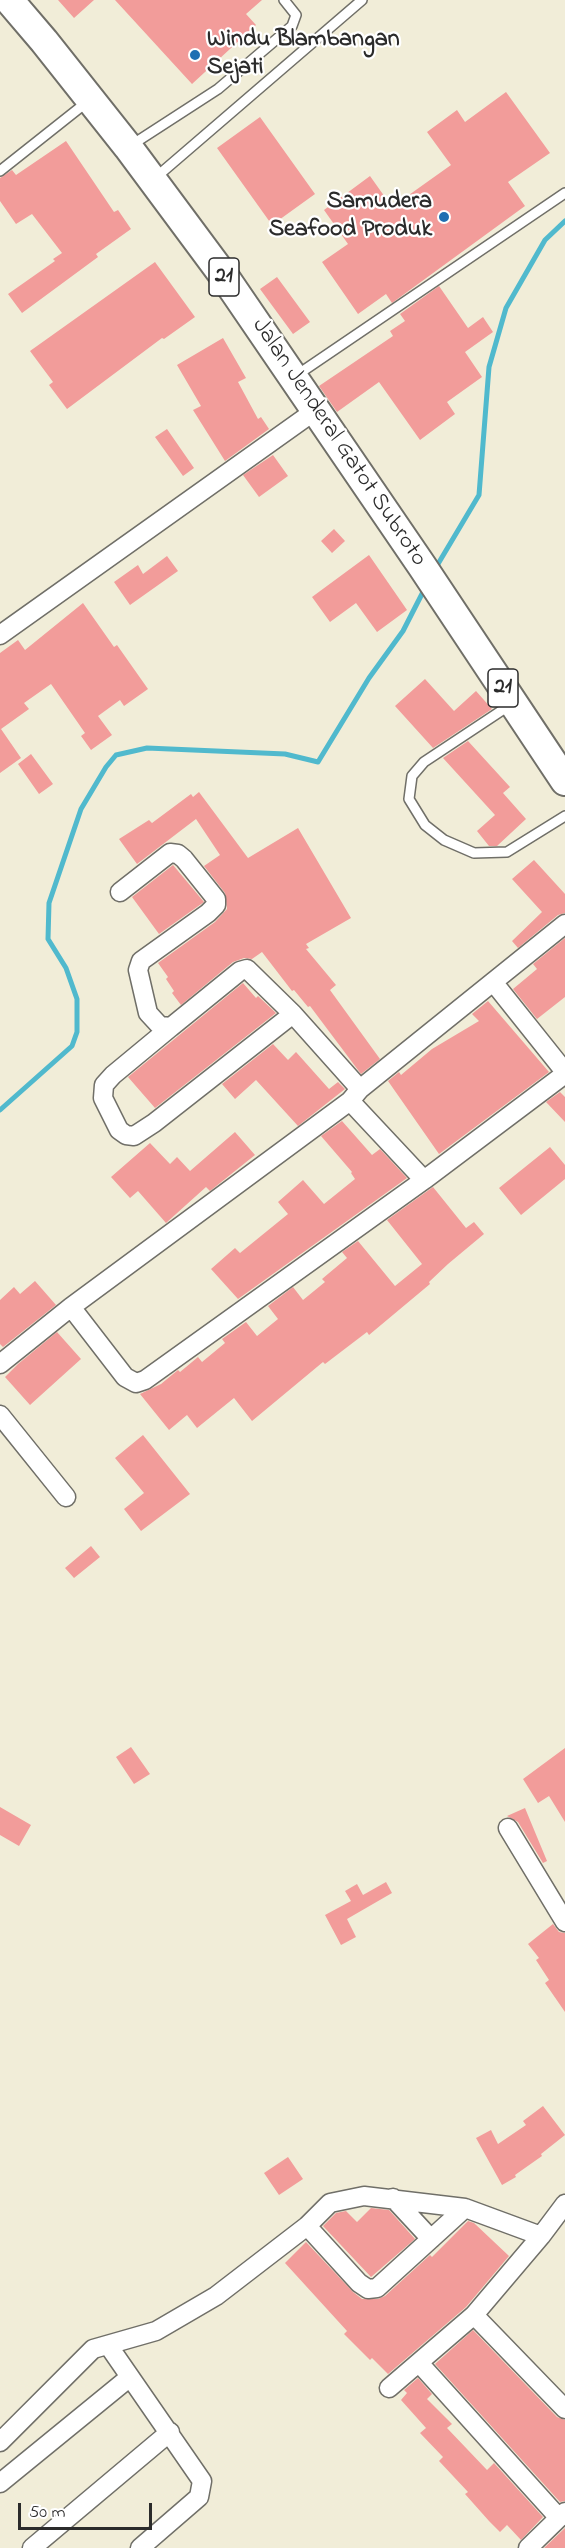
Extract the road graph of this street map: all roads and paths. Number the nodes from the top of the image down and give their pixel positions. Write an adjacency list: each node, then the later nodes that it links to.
1 (9, 0): 4 (highway, Jalan Jenderal Gatot Subroto / 21)
2 (284, 0): 5 (lane)
3 (362, 0): 7 (lane)
4 (89, 100): 5 (highway, Jalan Jenderal Gatot Subroto / 21); 6 (lane)
5 (128, 147): 7 (highway, Jalan Jenderal Gatot Subroto / 21)
6 (0, 171)
7 (153, 180): 9 (highway, Jalan Jenderal Gatot Subroto / 21)
8 (565, 193): 9 (lane)
9 (293, 378): 10 (highway, Jalan Jenderal Gatot Subroto / 21)
10 (316, 410): 11 (street); 12 (highway, Jalan Jenderal Gatot Subroto / 21)
11 (0, 635)
12 (513, 702): 13 (highway, Jalan Jenderal Gatot Subroto / 21); 14 (lane)
13 (565, 781)
14 (565, 816)
15 (120, 892): 19 (street)
16 (565, 924): 17 (street)
17 (494, 983): 20 (street); 21 (street)
18 (293, 1014): 19 (street); 19 (street); 21 (street)
19 (171, 1027)
20 (565, 1073): 22 (street)
21 (355, 1095): 22 (street); 23 (street)
22 (424, 1180): 23 (street)
23 (71, 1308): 24 (street)
24 (0, 1364)
25 (0, 1415): 26 (street)
26 (66, 1497)
27 (508, 1828): 28 (street)
28 (565, 1922)
29 (393, 2198): 31 (street); 32 (street); 34 (street)
30 (565, 2204): 33 (street)
31 (465, 2208): 33 (street); 34 (street)
32 (307, 2226): 34 (street); 36 (street)
33 (541, 2236): 35 (street)
34 (431, 2239)
35 (474, 2315): 37 (street); 40 (street)
36 (108, 2345): 38 (street); 42 (street)
37 (420, 2364): 39 (street); 44 (street)
38 (130, 2377): 41 (street); 43 (street)
39 (389, 2388)
40 (565, 2409)
41 (170, 2432): 45 (street); 46 (street)
42 (0, 2442)
43 (0, 2483)
44 (562, 2515): 47 (street)
45 (32, 2548)
46 (140, 2548)
47 (528, 2548)

